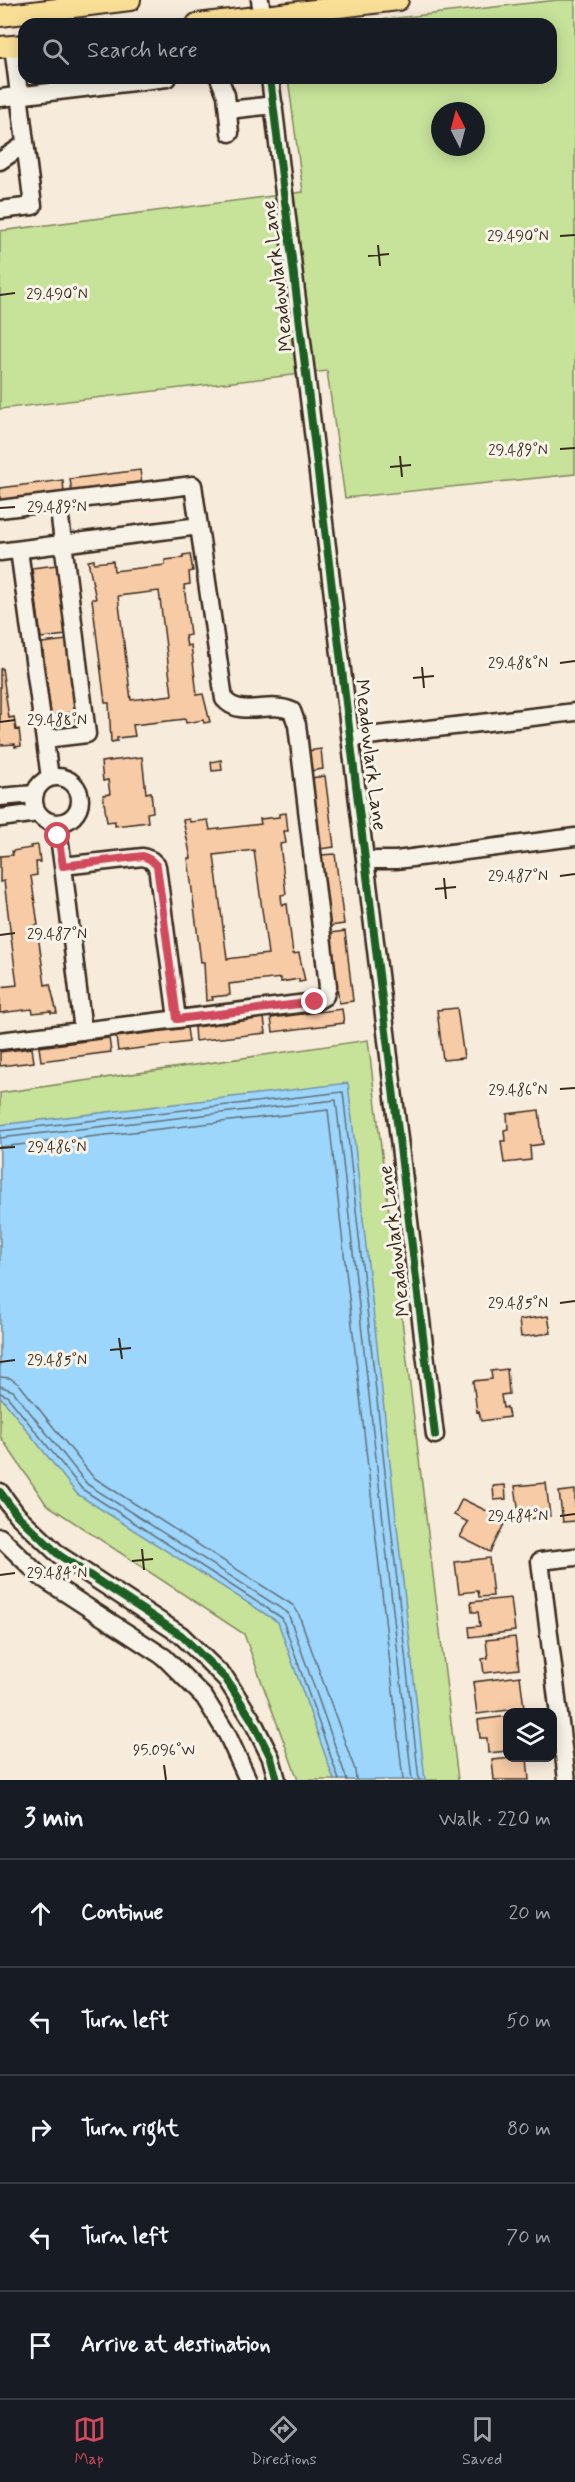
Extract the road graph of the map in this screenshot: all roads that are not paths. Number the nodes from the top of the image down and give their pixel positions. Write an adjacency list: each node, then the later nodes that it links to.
1 (130, 0): 4 (main road)
2 (398, 0): 3 (main road)
3 (262, 13): 5 (main road)
4 (0, 16)
5 (232, 18)
6 (12, 46): 10 (street)
7 (115, 84): 10 (street)
8 (221, 84): 13 (street)
9 (271, 84): 12 (street, Meadowlark Lane)
10 (19, 95): 11 (street); 15 (street)
11 (0, 98)
12 (274, 105): 13 (street); 25 (street, Meadowlark Lane)
13 (228, 110): 14 (street)
14 (230, 133)
15 (25, 144): 16 (street); 17 (street)
16 (0, 161)
17 (0, 210)
18 (58, 502): 19 (street); 20 (street); 21 (street)
19 (0, 509)
20 (199, 526): 21 (street); 36 (street)
21 (64, 544): 22 (street); 26 (street)
22 (20, 550): 23 (street); 26 (street)
23 (0, 552)
24 (575, 712): 25 (street)
25 (351, 738): 34 (street, Meadowlark Lane)
26 (45, 739): 27 (street)
27 (50, 778): 28 (street); 32 (street)
28 (34, 794): 29 (street); 30 (street)
29 (0, 797)
30 (38, 813): 31 (street); 32 (street)
31 (0, 818)
32 (57, 823): 35 (street)
33 (575, 837): 34 (street)
34 (366, 860): 39 (street, Meadowlark Lane)
35 (63, 866): 36 (street); 37 (street)
36 (177, 1019): 37 (street)
37 (83, 1030): 38 (street)
38 (0, 1041)
39 (435, 1435)
40 (0, 1492): 41 (street)
41 (17, 1515): 42 (street); 46 (street)
42 (0, 1530)
43 (0, 1538): 45 (street)
44 (575, 1557): 47 (street)
45 (248, 1780)
46 (277, 1780)
47 (567, 1780)

